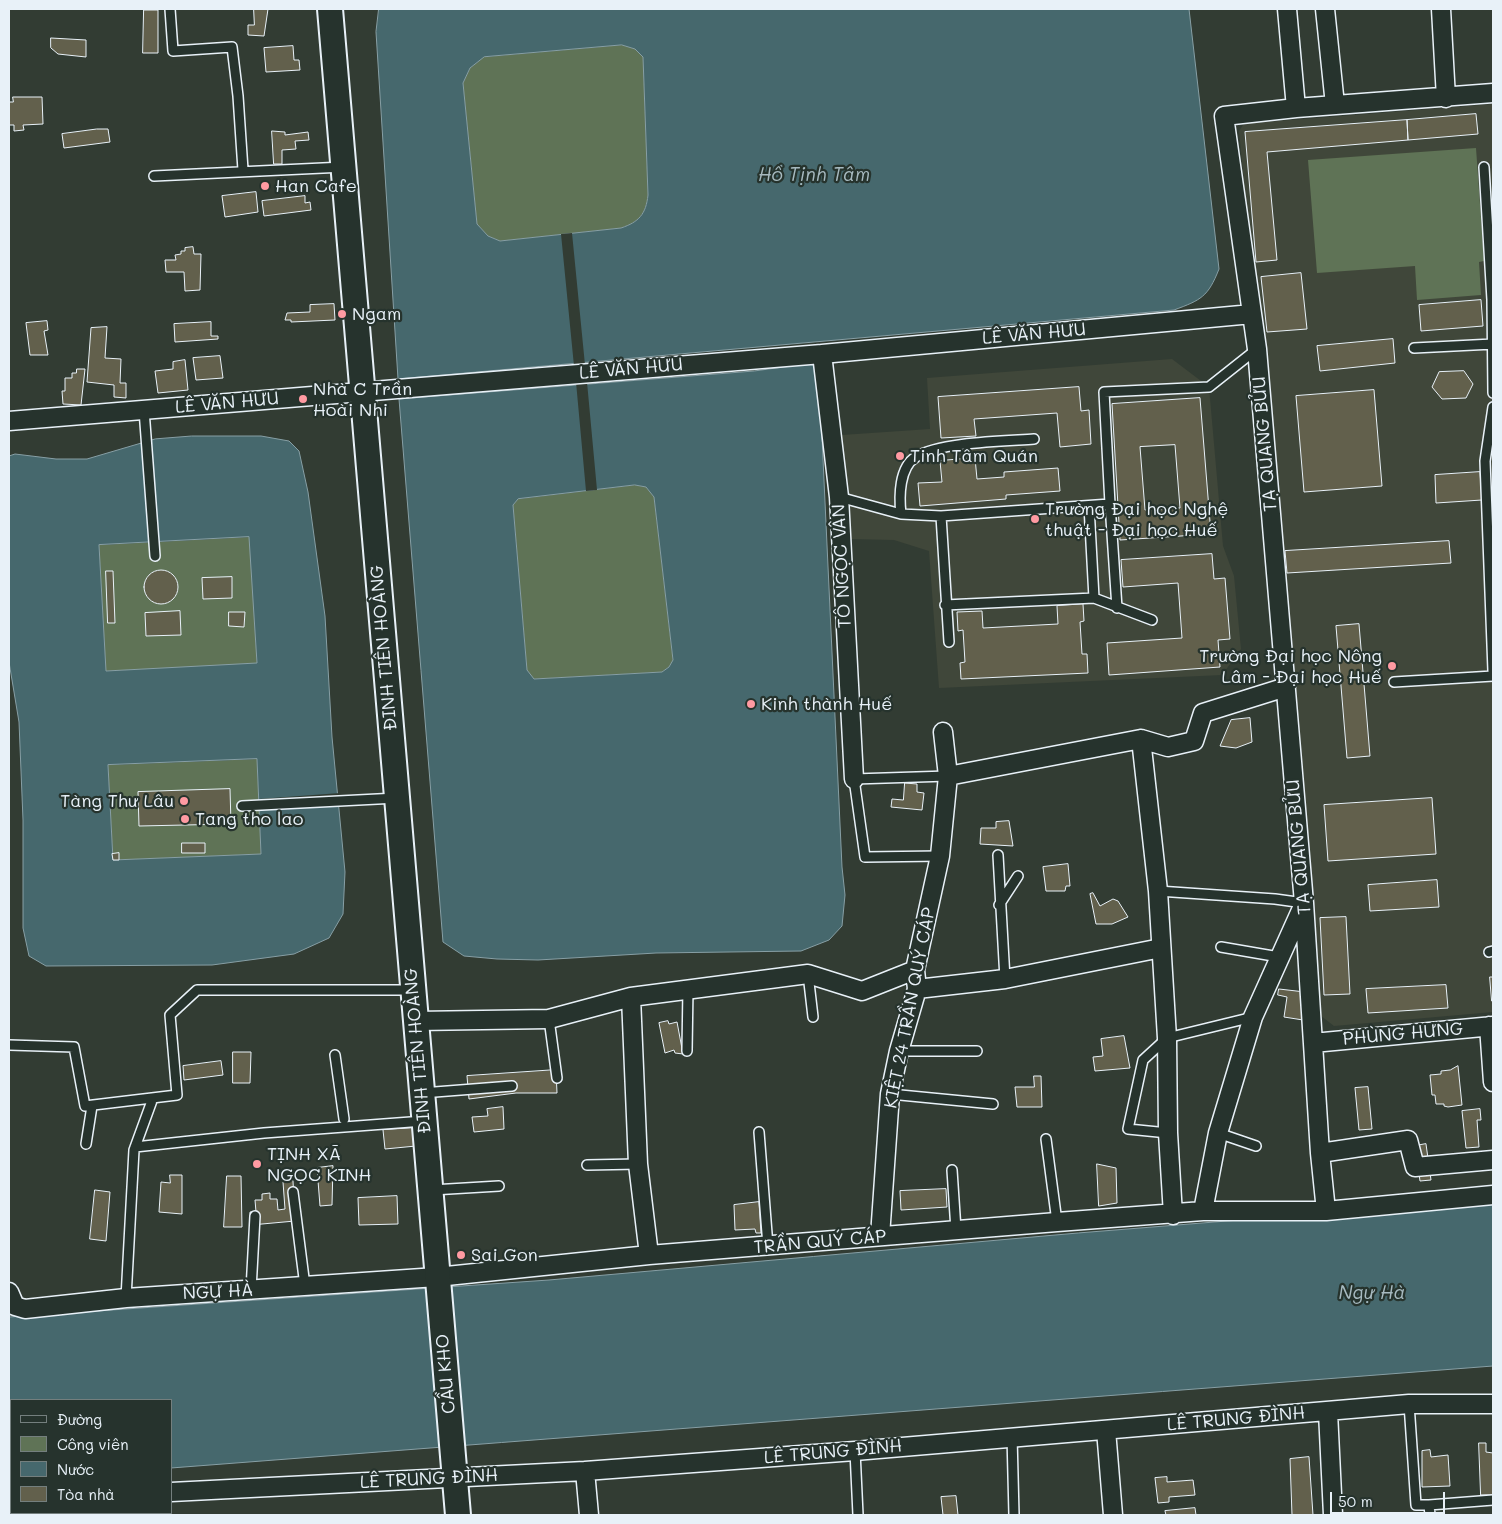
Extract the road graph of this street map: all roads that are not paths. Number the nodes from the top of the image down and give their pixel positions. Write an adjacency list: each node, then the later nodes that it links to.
1 (170, 9): 12 (lane)
2 (330, 9): 10 (main road, ĐINH TIÊN HOÀNG)
3 (1287, 9): 9 (street)
4 (1325, 9): 8 (street)
5 (1441, 9): 7 (street)
6 (1493, 93): 7 (street, TẠ QUANG BỬU)
7 (1446, 98): 8 (street, TẠ QUANG BỬU)
8 (1335, 105): 9 (street, TẠ QUANG BỬU)
9 (1296, 108): 14 (street, TẠ QUANG BỬU)
10 (344, 167): 12 (lane); 19 (main road, ĐINH TIÊN HOÀNG)
11 (1484, 167): 15 (lane)
12 (243, 170): 13 (lane)
13 (154, 176)
14 (1252, 314): 17 (street, TẠ QUANG BỬU); 18 (street, LÊ VĂN HƯU)
15 (1492, 344): 16 (lane); 20 (lane)
16 (1414, 348)
17 (1257, 349): 26 (lane); 40 (street, TẠ QUANG BỬU)
18 (822, 354): 19 (street, LÊ VĂN HƯU); 25 (street, TÔ NGỌC VÂN)
19 (363, 392): 22 (street, LÊ VĂN HƯU); 45 (main road, ĐINH TIÊN HOÀNG)
20 (1493, 393)
21 (1493, 407): 30 (lane)
22 (144, 410): 23 (street, LÊ VĂN HƯU); 31 (lane)
23 (9, 421)
24 (1034, 439): 28 (lane)
25 (839, 497): 28 (lane); 44 (street, TÔ NGỌC VÂN)
26 (1110, 504): 27 (lane); 34 (lane)
27 (1088, 506): 29 (lane); 32 (lane)
28 (901, 514): 29 (lane)
29 (942, 516): 33 (lane)
30 (1491, 533): 37 (lane)
31 (155, 556)
32 (1094, 598): 33 (lane); 34 (lane)
33 (945, 604): 36 (lane)
34 (1116, 608): 35 (lane)
35 (1152, 620)
36 (949, 642)
37 (1493, 671)
38 (1493, 676): 39 (lane)
39 (1394, 682)
40 (1286, 687): 42 (street); 51 (street, TẠ QUANG BỬU)
41 (943, 732): 43 (street, KIỆT 24 TRẦN QUÝ CÁP)
42 (1141, 739): 43 (street); 50 (street)
43 (948, 776): 44 (lane); 48 (street, KIỆT 24 TRẦN QUÝ CÁP)
44 (854, 779): 48 (lane)
45 (397, 798): 46 (lane); 61 (main road, ĐINH TIÊN HOÀNG)
46 (242, 806)
47 (998, 855): 52 (lane)
48 (940, 856): 56 (street, KIỆT 24 TRẦN QUÝ CÁP)
49 (1018, 876): 52 (lane)
50 (1158, 891): 51 (lane); 54 (street)
51 (1304, 903): 55 (street); 69 (street, TẠ QUANG BỬU)
52 (999, 905): 58 (lane)
53 (1221, 947): 55 (lane)
54 (1161, 948): 58 (street); 68 (street)
55 (1279, 957): 63 (street)
56 (915, 970): 57 (street); 60 (street, KIỆT 24 TRẦN QUÝ CÁP)
57 (808, 974): 59 (street); 64 (lane)
58 (1004, 979): 60 (street)
59 (688, 988): 62 (street); 72 (lane)
60 (917, 989): 71 (street, KIỆT 24 TRẦN QUÝ CÁP)
61 (413, 990): 66 (main road, ĐINH TIÊN HOÀNG); 80 (lane)
62 (631, 997): 65 (street); 94 (street)
63 (1253, 1016): 68 (lane); 87 (street)
64 (813, 1017)
65 (549, 1019): 66 (street); 75 (lane)
66 (416, 1021): 78 (main road, ĐINH TIÊN HOÀNG)
67 (1491, 1026): 69 (street, PHÙNG HƯNG); 76 (street)
68 (1167, 1038): 86 (street); 86 (lane)
69 (1313, 1043): 92 (street, TẠ QUANG BỬU)
70 (9, 1046): 82 (lane)
71 (899, 1050): 73 (lane); 79 (street, KIỆT 24 TRẦN QUÝ CÁP)
72 (687, 1051)
73 (977, 1051)
74 (335, 1055): 83 (lane)
75 (557, 1078)
76 (1493, 1082)
77 (512, 1086): 78 (lane)
78 (422, 1093): 84 (main road, ĐINH TIÊN HOÀNG)
79 (890, 1094): 81 (lane); 107 (street, KIỆT 24 TRẦN QUÝ CÁP)
80 (153, 1098): 82 (lane); 91 (lane)
81 (993, 1104)
82 (92, 1106): 89 (lane)
83 (344, 1119)
84 (424, 1121): 91 (lane); 98 (main road, ĐINH TIÊN HOÀNG)
85 (759, 1132): 108 (lane)
86 (1168, 1133): 103 (street)
87 (1218, 1133): 90 (lane); 101 (street)
88 (1046, 1139): 105 (lane)
89 (86, 1144)
90 (1256, 1146)
91 (135, 1147): 114 (lane)
92 (1320, 1152): 93 (street); 102 (street, TẠ QUANG BỬU)
93 (1493, 1160)
94 (638, 1164): 95 (lane); 109 (street)
95 (587, 1165)
96 (952, 1170): 106 (lane)
97 (499, 1186): 98 (lane)
98 (430, 1190): 110 (main road, ĐINH TIÊN HOÀNG)
99 (293, 1192): 111 (lane)
100 (1493, 1196): 102 (street, TRẦN QUÝ CÁP)
101 (1203, 1211): 102 (street, TRẦN QUÝ CÁP); 103 (street, TRẦN QUÝ CÁP)
102 (1326, 1211)
103 (1173, 1215): 105 (street, TRẦN QUÝ CÁP)
104 (255, 1216): 112 (lane)
105 (1057, 1222): 106 (street, TRẦN QUÝ CÁP)
106 (956, 1230): 107 (street, TRẦN QUÝ CÁP)
107 (880, 1236): 108 (street, TRẦN QUÝ CÁP)
108 (768, 1246): 109 (street, TRẦN QUÝ CÁP)
109 (649, 1255): 110 (street, TRẦN QUÝ CÁP)
110 (438, 1282): 111 (street, NGỰ HÀ); 121 (main road, CẦU KHO)
111 (304, 1286): 112 (street, NGỰ HÀ)
112 (251, 1290): 114 (street, NGỰ HÀ)
113 (9, 1292): 114 (street, NGỰ HÀ)
114 (126, 1298)
115 (1409, 1404): 116 (street, LÊ TRUNG ĐÌNH); 117 (street, LÊ TRUNG ĐÌNH); 125 (lane)
116 (1493, 1404)
117 (1328, 1412): 118 (street, LÊ TRUNG ĐÌNH); 131 (street)
118 (1106, 1430): 119 (street, LÊ TRUNG ĐÌNH); 130 (street)
119 (1012, 1436): 120 (street, LÊ TRUNG ĐÌNH); 129 (lane)
120 (855, 1451): 122 (street, LÊ TRUNG ĐÌNH); 128 (lane)
121 (453, 1470): 122 (street, LÊ TRUNG ĐÌNH); 123 (street, LÊ TRUNG ĐÌNH); 126 (main road)
122 (585, 1471): 127 (street)
123 (172, 1492)
124 (1493, 1500): 125 (lane)
125 (1429, 1504): 132 (lane)
126 (458, 1515)
127 (589, 1515)
128 (858, 1515)
129 (1014, 1515)
130 (1113, 1515)
131 (1333, 1515)
132 (1430, 1515)

